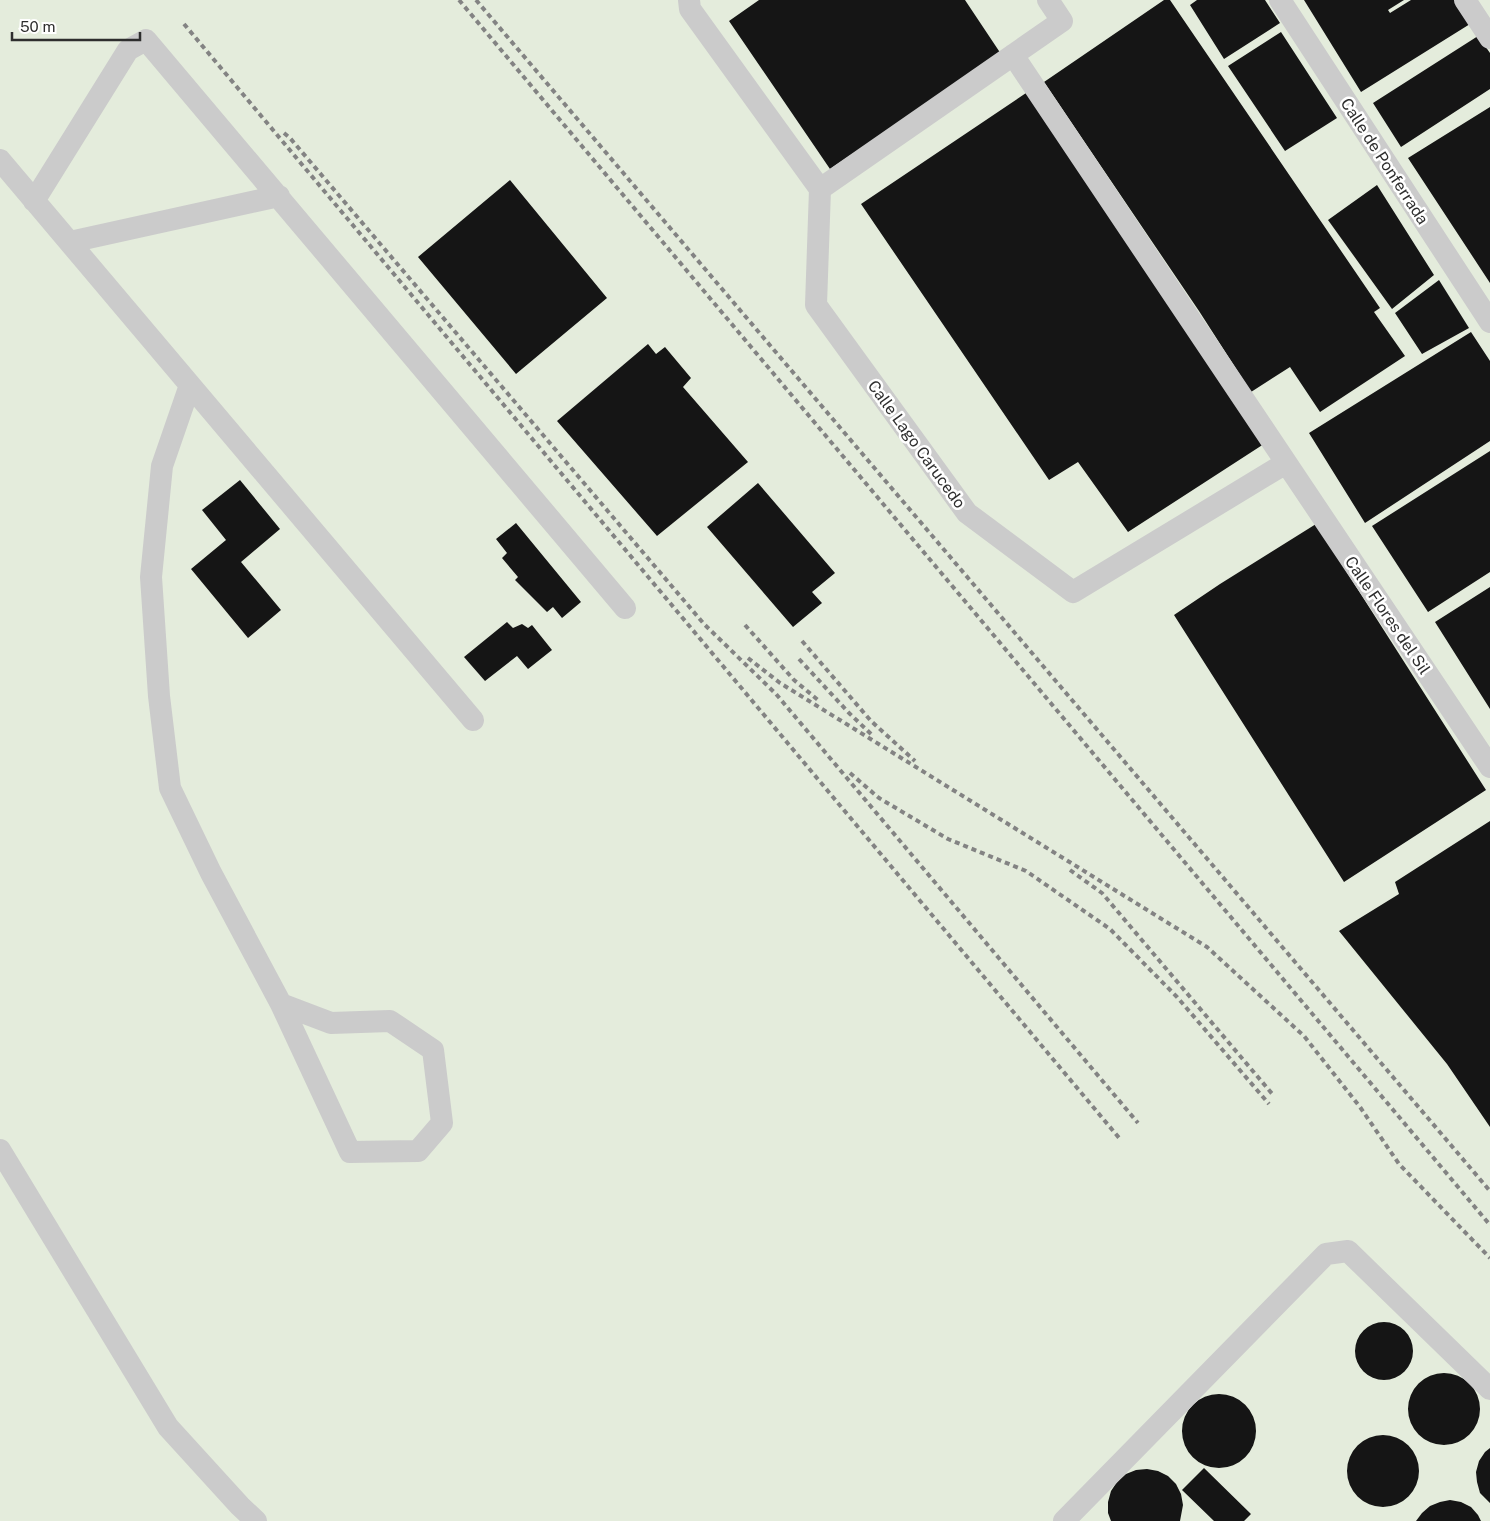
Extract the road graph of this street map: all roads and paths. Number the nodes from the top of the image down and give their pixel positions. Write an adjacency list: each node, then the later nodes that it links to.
1 (689, 0): 8 (street)
2 (1048, 0): 6 (street)
3 (1280, 0): 12 (street, Calle de Ponferrada)
4 (1465, 0): 5 (street)
5 (1490, 38)
6 (1013, 55): 8 (street); 14 (street, Calle Flores del Sil)
7 (0, 160): 10 (street)
8 (820, 189): 14 (street, Calle Lago Carucedo)
9 (279, 196): 10 (street); 11 (street); 15 (street)
10 (34, 201): 11 (street)
11 (70, 242): 13 (street)
12 (1490, 322)
13 (190, 384): 16 (street); 18 (street)
14 (1286, 462): 17 (street, Calle Flores del Sil)
15 (625, 608)
16 (473, 720)
17 (1490, 767)
18 (281, 1004): 18 (street)
19 (0, 1150): 22 (street)
20 (1490, 1389): 21 (street)
21 (1077, 1517)
22 (256, 1521)

